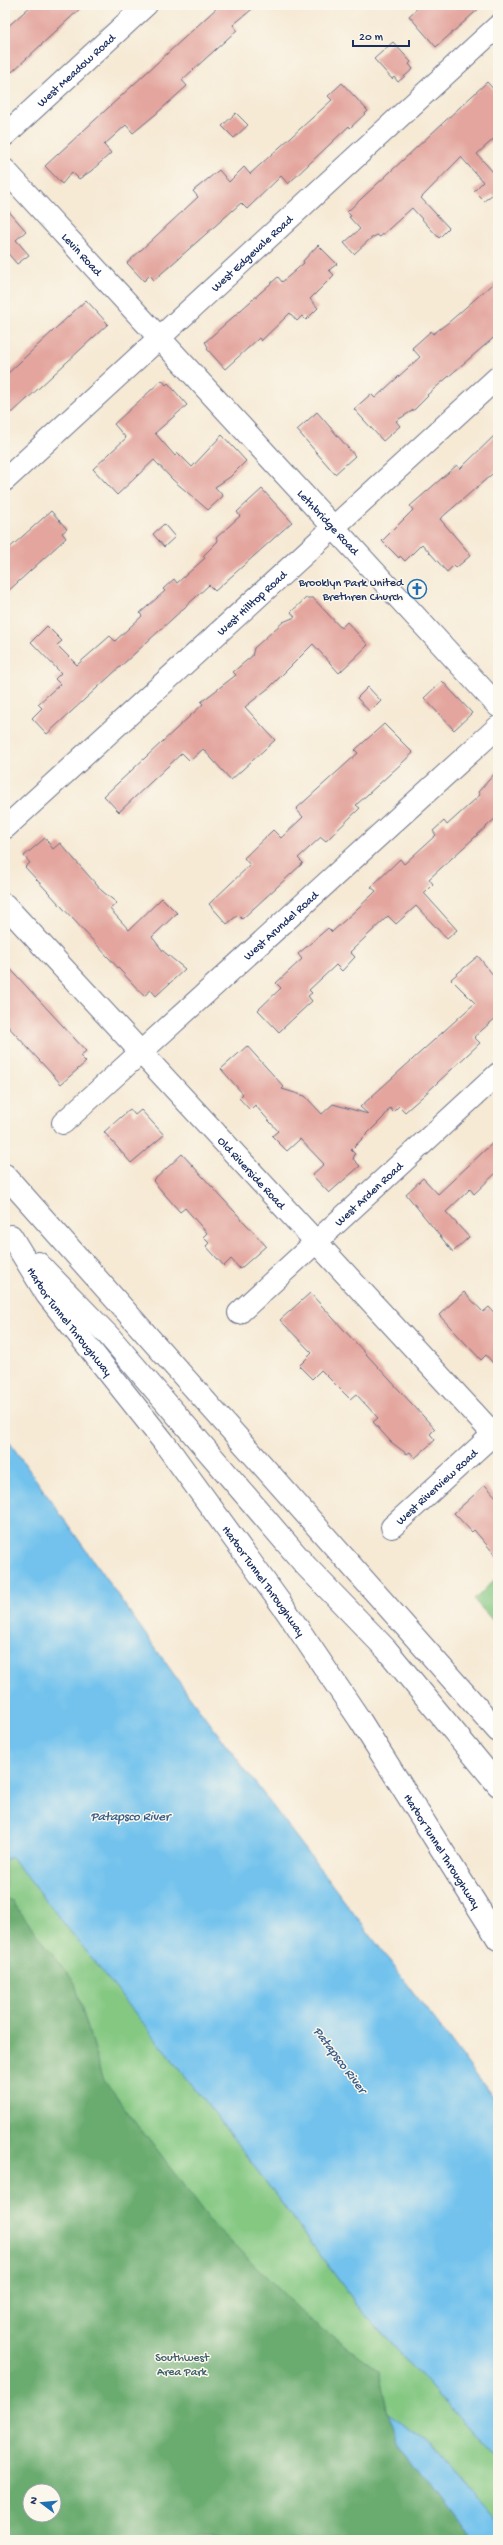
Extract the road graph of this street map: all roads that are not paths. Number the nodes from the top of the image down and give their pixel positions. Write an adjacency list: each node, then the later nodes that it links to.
1 (146, 5): 3 (main road, West Meadow Road)
2 (498, 26): 5 (main road, West Edgevale Road)
3 (5, 135)
4 (5, 170): 5 (main road, Levin Road)
5 (159, 338): 7 (main road, West Edgevale Road); 8 (main road, Lethbridge Road)
6 (498, 377): 8 (main road, West Hilltop Road)
7 (5, 480)
8 (333, 528): 9 (main road, Lethbridge Road); 11 (main road, West Hilltop Road)
9 (498, 706)
10 (498, 728): 13 (main road, West Arundel Road)
11 (5, 828)
12 (5, 905): 13 (main road, Old Riverside Road)
13 (141, 1053): 15 (main road, West Arundel Road); 18 (main road, Old Riverside Road)
14 (498, 1074): 18 (main road, West Arden Road)
15 (63, 1124)
16 (5, 1175): 22 (main road)
17 (8, 1233): 23 (main road, Harbor Tunnel Throughway); 24 (main road, Harbor Tunnel Throughway)
18 (316, 1242): 19 (main road, West Arden Road); 20 (main road, Old Riverside Road)
19 (239, 1314)
20 (496, 1435): 21 (main road, West Riverview Road)
21 (392, 1527)
22 (498, 1732)
23 (498, 1785)
24 (498, 1939)

